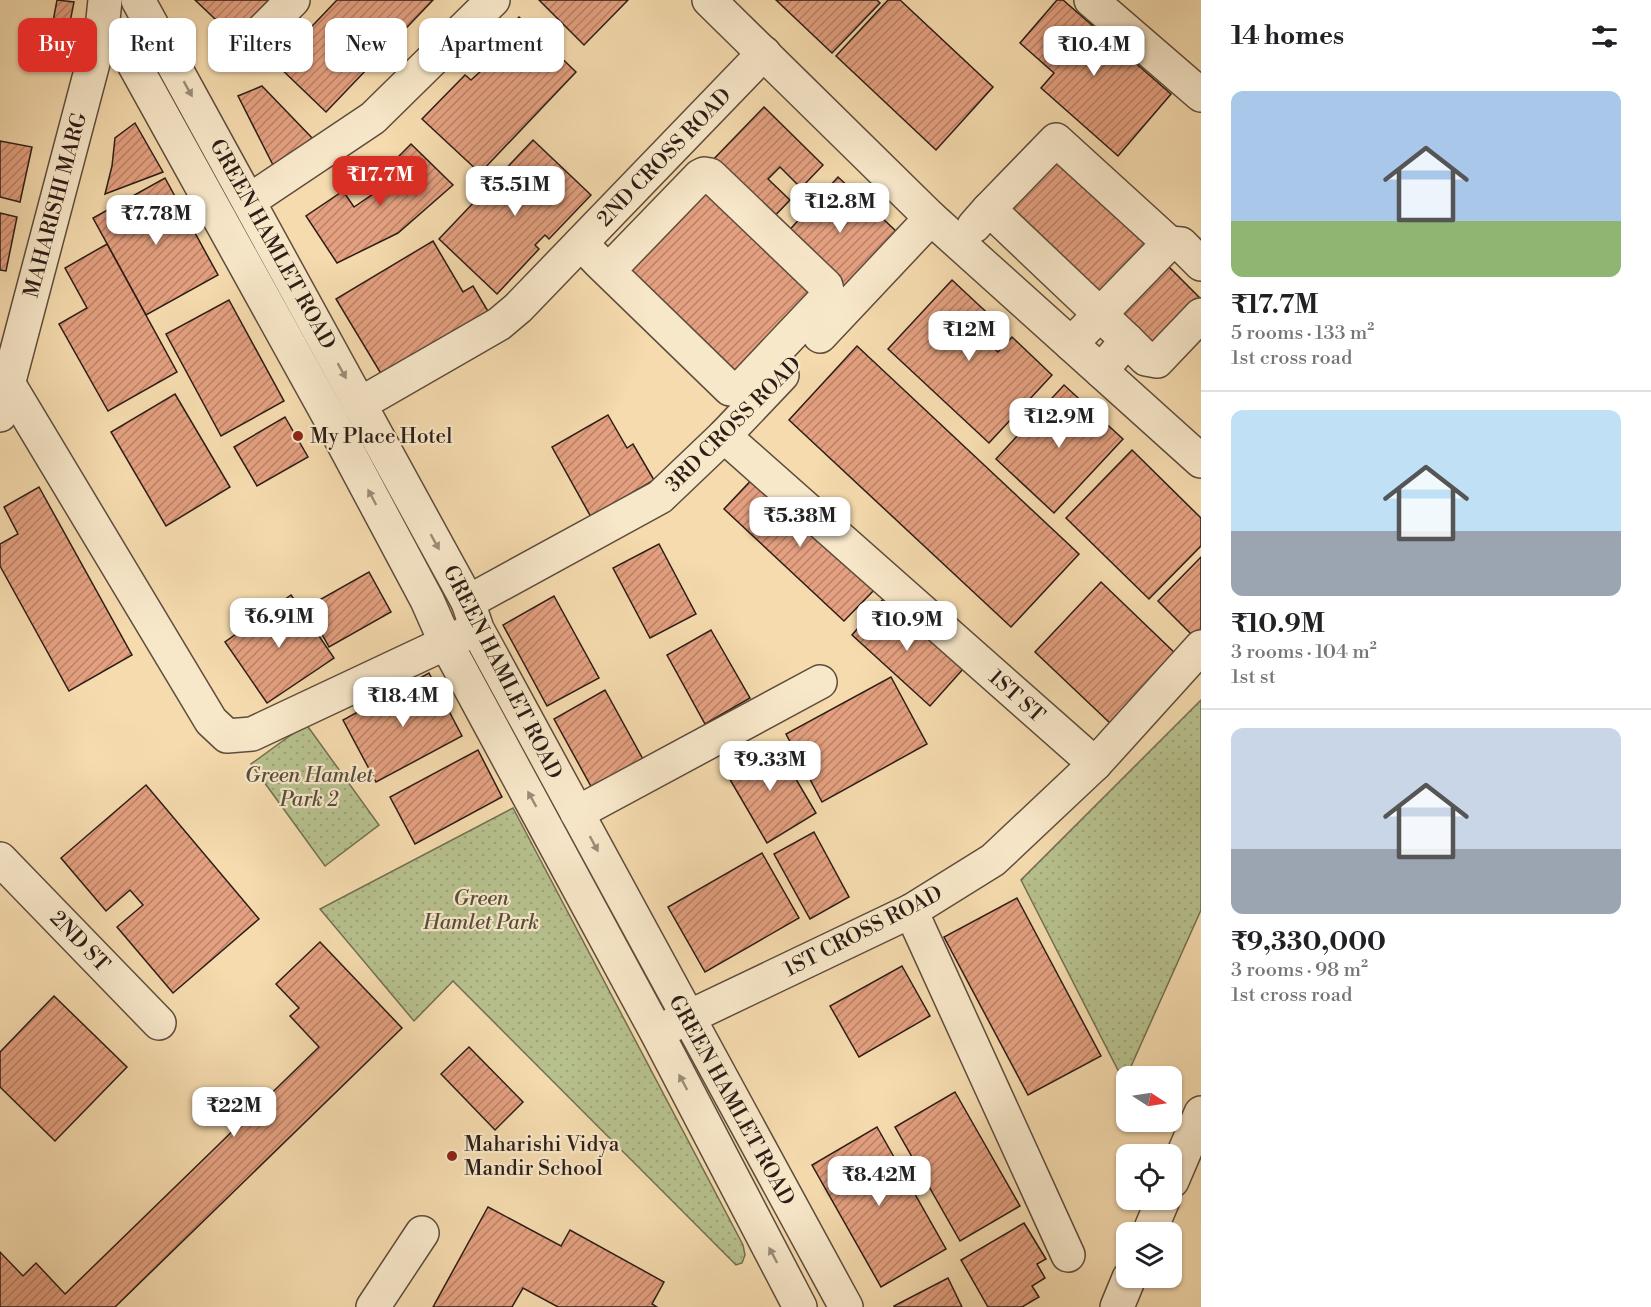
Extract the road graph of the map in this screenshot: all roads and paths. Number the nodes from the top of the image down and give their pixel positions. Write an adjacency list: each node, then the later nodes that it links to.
1 (138, 0): 6 (street, GREEN HAMLET ROAD)
2 (293, 0): 7 (street)
3 (493, 0): 13 (street)
4 (709, 0): 9 (street)
5 (1091, 0): 12 (street)
6 (148, 18)
7 (275, 18)
8 (109, 50): 26 (street, MAHARISHI MARG)
9 (764, 53): 15 (street); 16 (street, 2ND CROSS ROAD)
10 (135, 72): 32 (street, GREEN HAMLET ROAD, one-way to 10)
11 (178, 72): 13 (street, GREEN HAMLET ROAD, one-way to 13)
12 (1200, 92)
13 (249, 201): 27 (street, GREEN HAMLET ROAD, one-way to 27)
14 (989, 209): 17 (street); 18 (street); 21 (street)
15 (931, 218): 17 (street); 29 (street, 3RD CROSS ROAD)
16 (581, 243): 20 (street); 27 (street, 2ND CROSS ROAD)
17 (958, 243): 24 (street)
18 (1169, 243): 19 (street); 21 (street)
19 (1201, 264)
20 (609, 270): 20 (street)
21 (1101, 314): 23 (street); 24 (street)
22 (1201, 315): 23 (street)
23 (1127, 340): 25 (street)
24 (1071, 344): 25 (street)
25 (1101, 371): 30 (street)
26 (8, 383): 28 (street, MAHARISHI MARG); 32 (street, 3RD CROSS ROAD)
27 (360, 404): 31 (street, GREEN HAMLET ROAD, one-way to 31)
28 (0, 415)
29 (724, 436): 31 (street, 3RD CROSS ROAD); 35 (street, 1ST ST)
30 (1201, 462)
31 (472, 615): 32 (street, 3RD CROSS ROAD); 36 (street, GREEN HAMLET ROAD)
32 (446, 643): 41 (street, GREEN HAMLET ROAD, one-way to 32)
33 (1201, 647): 35 (street, 1ST CROSS ROAD)
34 (820, 682): 36 (street)
35 (1095, 764): 38 (street, 1ST CROSS ROAD)
36 (577, 813): 39 (street, GREEN HAMLET ROAD, one-way to 39)
37 (0, 859): 40 (street, 2ND ST)
38 (911, 911): 39 (street, 1ST CROSS ROAD); 45 (street)
39 (687, 1017): 41 (street, 1ST CROSS ROAD); 49 (street, GREEN HAMLET ROAD)
40 (159, 1023)
41 (657, 1033): 48 (street, GREEN HAMLET ROAD, one-way to 41)
42 (1201, 1113): 43 (street)
43 (1182, 1158)
44 (422, 1233): 47 (street)
45 (1068, 1255)
46 (1125, 1288): 50 (street)
47 (373, 1307)
48 (800, 1307)
49 (846, 1307)
50 (1117, 1307)

